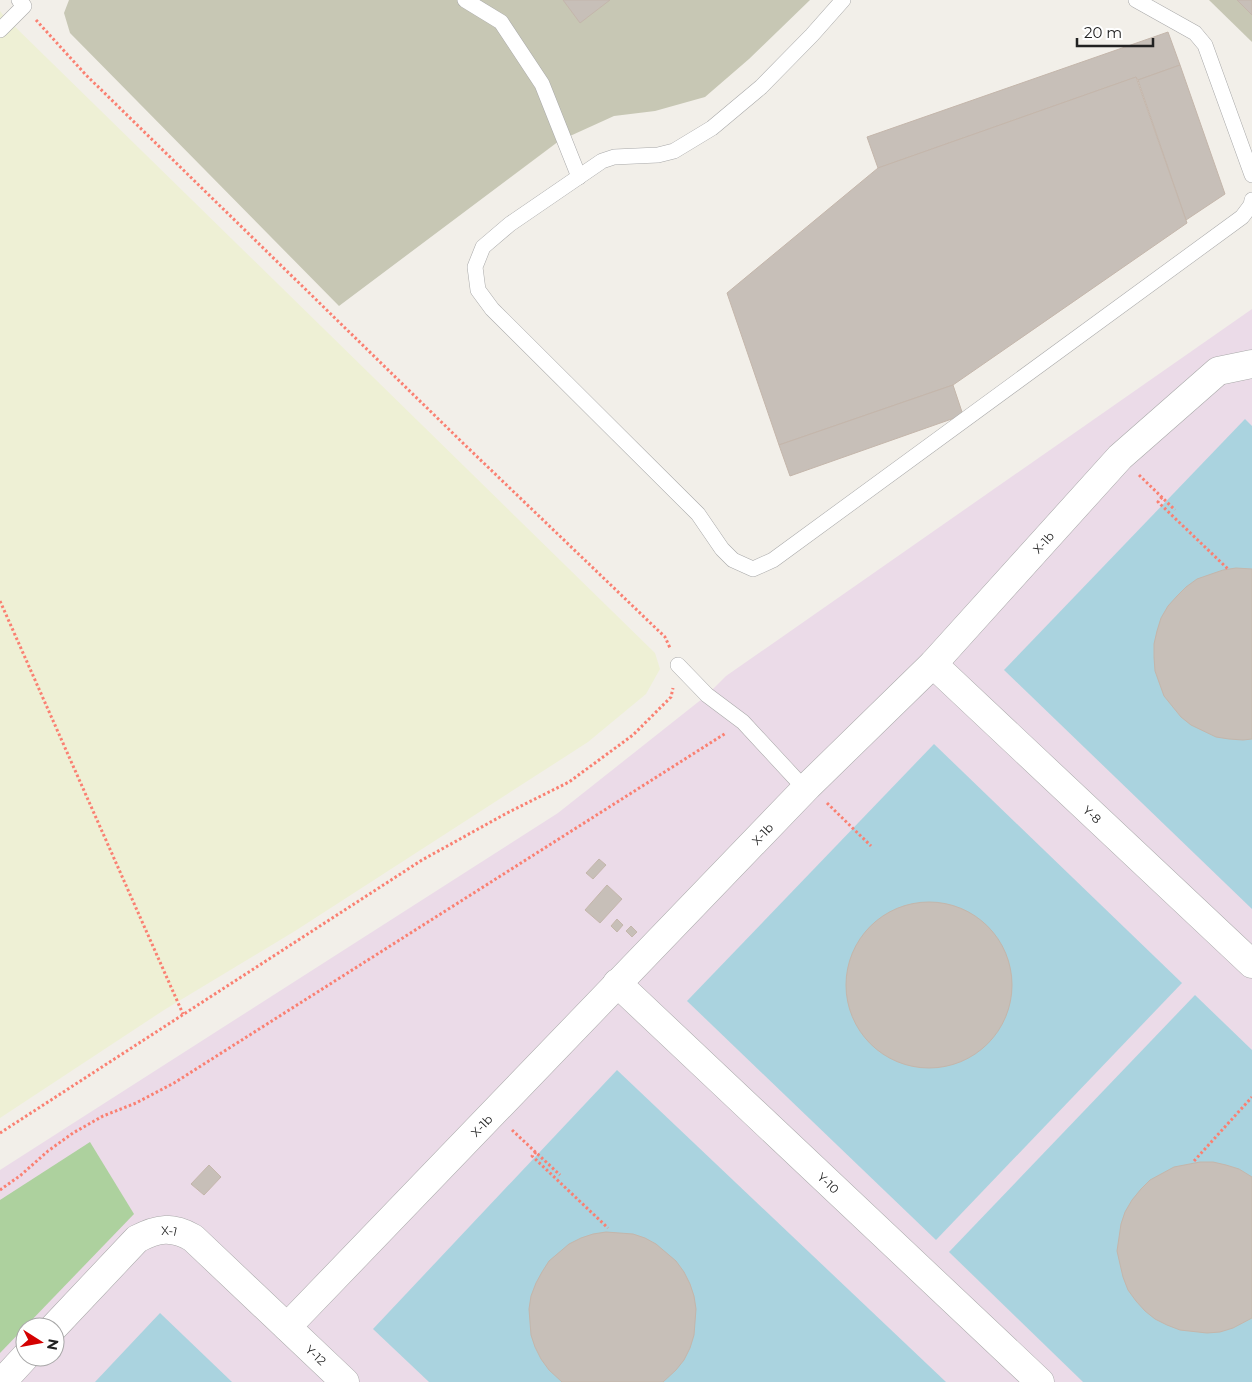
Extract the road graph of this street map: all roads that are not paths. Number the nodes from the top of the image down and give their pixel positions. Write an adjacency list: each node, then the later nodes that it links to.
1 (464, 0): 7 (lane)
2 (844, 0): 7 (lane)
3 (1136, 0): 6 (lane)
4 (22, 3): 5 (lane)
5 (0, 30)
6 (1252, 175)
7 (579, 177): 8 (lane)
8 (1252, 200)
9 (1252, 364): 10 (street, X-1b)
10 (933, 664): 12 (street, X-1b); 13 (street, Y-8)
11 (678, 665): 12 (lane)
12 (806, 787): 14 (street, X-1b)
13 (1252, 964)
14 (617, 983): 16 (street, X-1b); 20 (street, Y-10)
15 (63, 1317): 16 (street, X-1)
16 (287, 1327): 19 (street, Y-12)
17 (16, 1367): 18 (street)
18 (2, 1382)
19 (345, 1382)
20 (1040, 1382)

